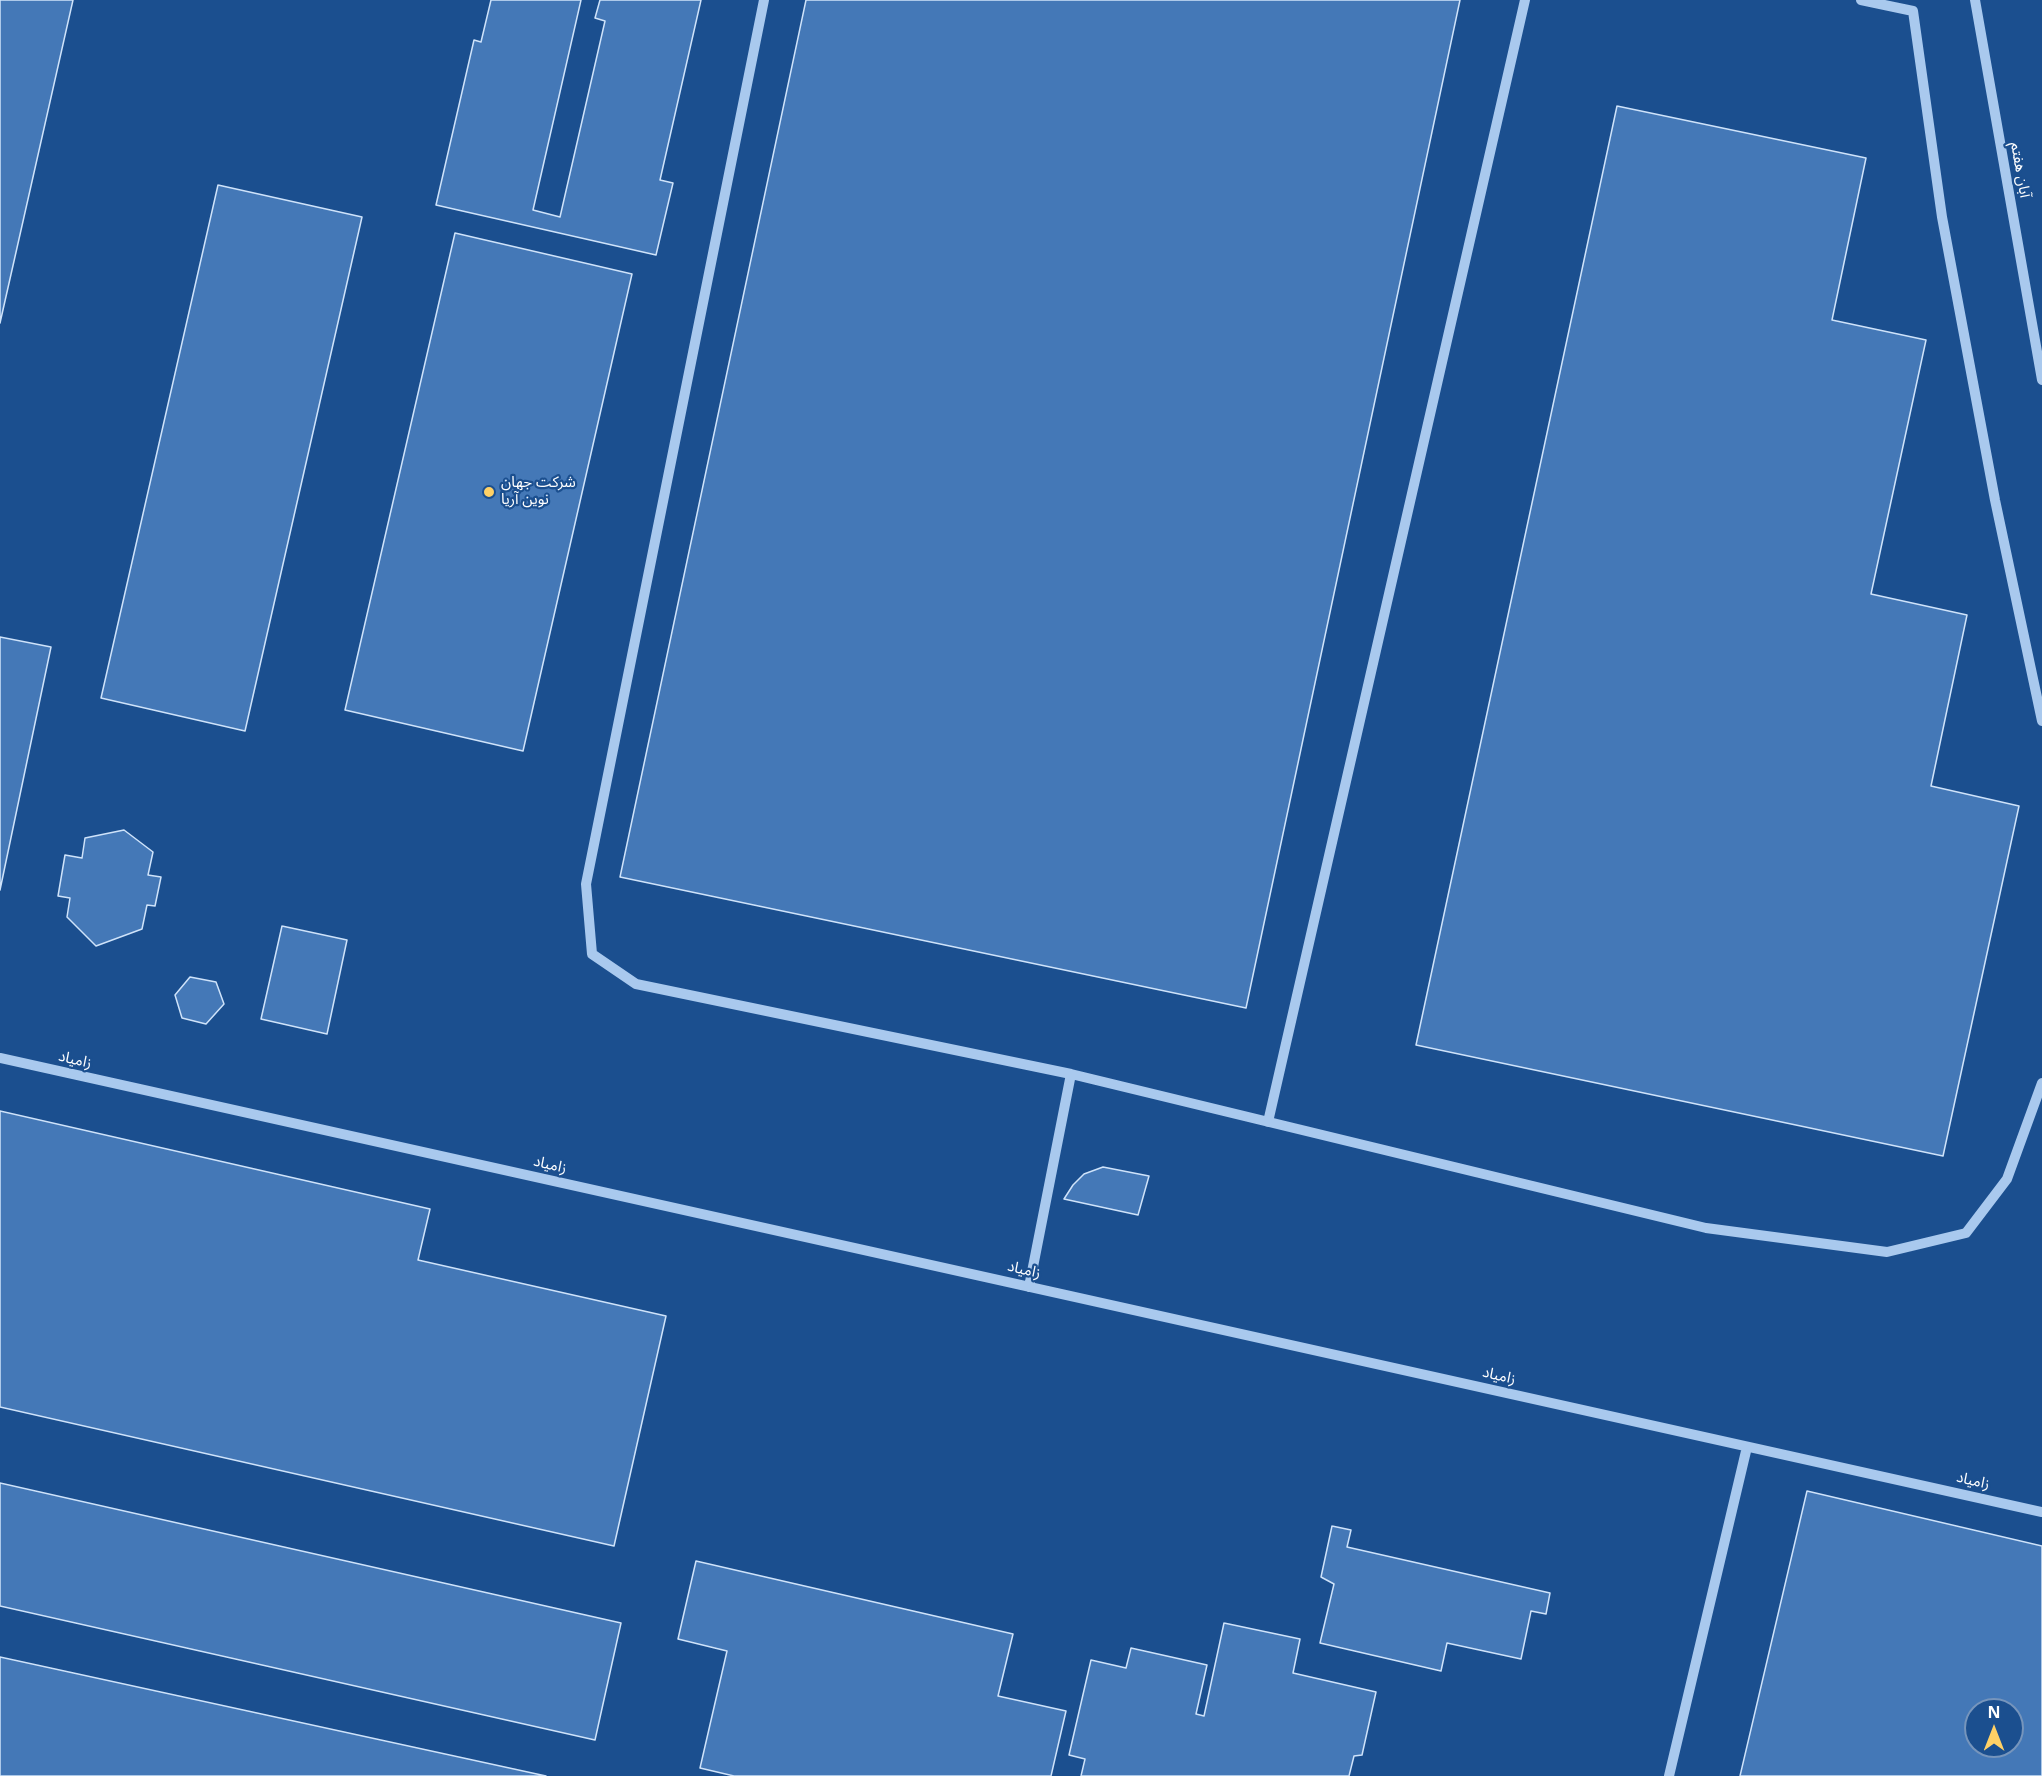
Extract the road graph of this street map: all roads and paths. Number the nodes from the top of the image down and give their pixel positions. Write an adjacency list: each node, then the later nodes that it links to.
1 (764, 0): 8 (street)
2 (1525, 0): 10 (street)
3 (1861, 0): 6 (street)
4 (1975, 0): 5 (street, آبان هفتم)
5 (2042, 380)
6 (2042, 721)
7 (0, 1058): 11 (street, زامیاد)
8 (1071, 1074): 10 (street); 11 (street)
9 (2042, 1083): 10 (street)
10 (1268, 1122)
11 (1029, 1287): 12 (street, زامیاد)
12 (1747, 1447): 13 (street, زامیاد); 14 (street)
13 (2042, 1512)
14 (1669, 1776)

